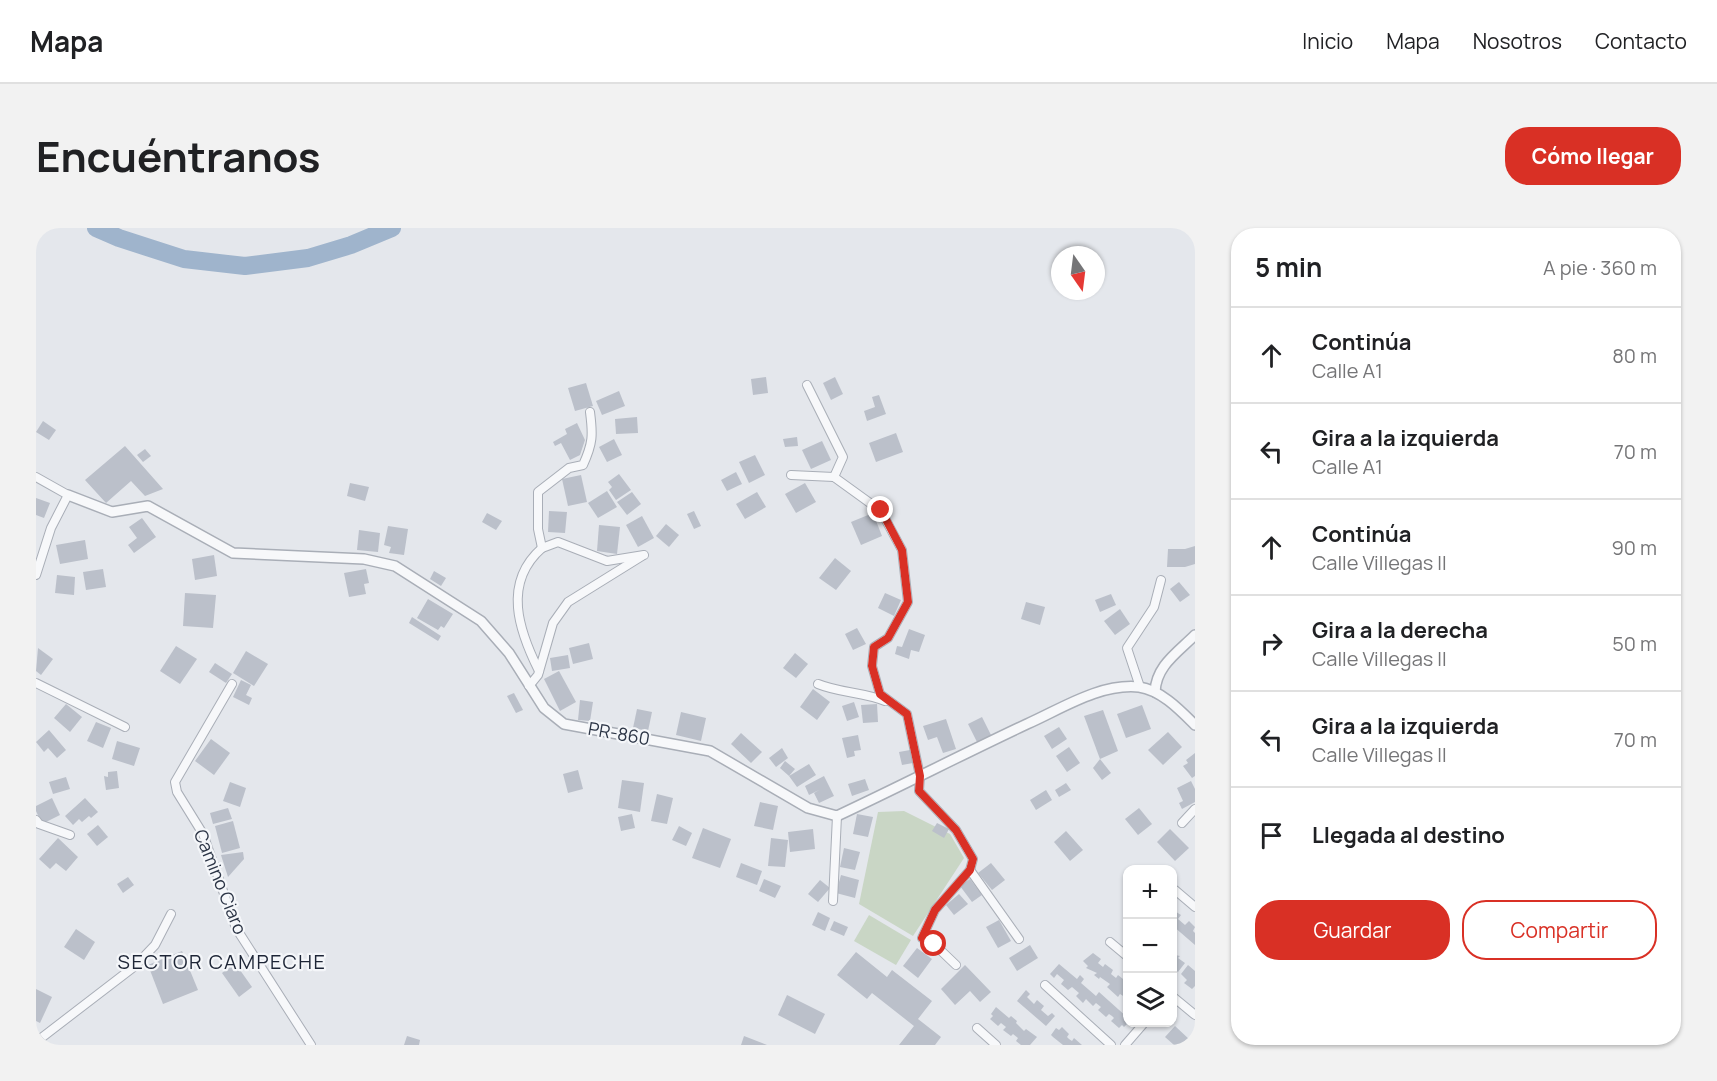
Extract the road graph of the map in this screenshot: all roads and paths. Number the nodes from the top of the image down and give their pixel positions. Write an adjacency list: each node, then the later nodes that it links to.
1 (807, 385): 5 (street)
2 (590, 412): 7 (street)
3 (791, 475): 5 (street)
4 (36, 477): 6 (street)
5 (834, 477): 18 (street)
6 (68, 495): 8 (street); 15 (street, PR-860 / PR-860)
7 (542, 548): 11 (street); 11 (street)
8 (36, 575)
9 (1161, 580): 16 (street)
10 (1195, 635): 17 (street)
11 (539, 671): 15 (street)
12 (36, 683): 20 (street)
13 (232, 684): 42 (street, Camino Ciaro)
14 (818, 684): 18 (street)
15 (529, 686): 23 (street, PR-860 / PR-860)
16 (1140, 687): 17 (street); 21 (street)
17 (1155, 693): 19 (street)
18 (895, 705): 21 (street)
19 (1195, 725)
20 (125, 727)
21 (920, 776): 23 (street); 27 (street)
22 (1195, 809): 25 (street)
23 (837, 816): 29 (street)
24 (36, 820): 26 (street)
25 (1182, 823)
26 (70, 835)
27 (970, 870): 32 (street); 35 (street)
28 (1177, 892): 30 (street)
29 (832, 902)
30 (1195, 908)
31 (171, 914): 41 (street)
32 (1019, 939)
33 (1110, 942): 34 (street)
34 (1123, 953)
35 (956, 965)
36 (1045, 984): 44 (street)
37 (1177, 999): 38 (street)
38 (1195, 1015)
39 (1141, 1027): 45 (street)
40 (977, 1028): 43 (street)
41 (36, 1042)
42 (311, 1045)
43 (996, 1045)
44 (1111, 1045)
45 (1125, 1045)

